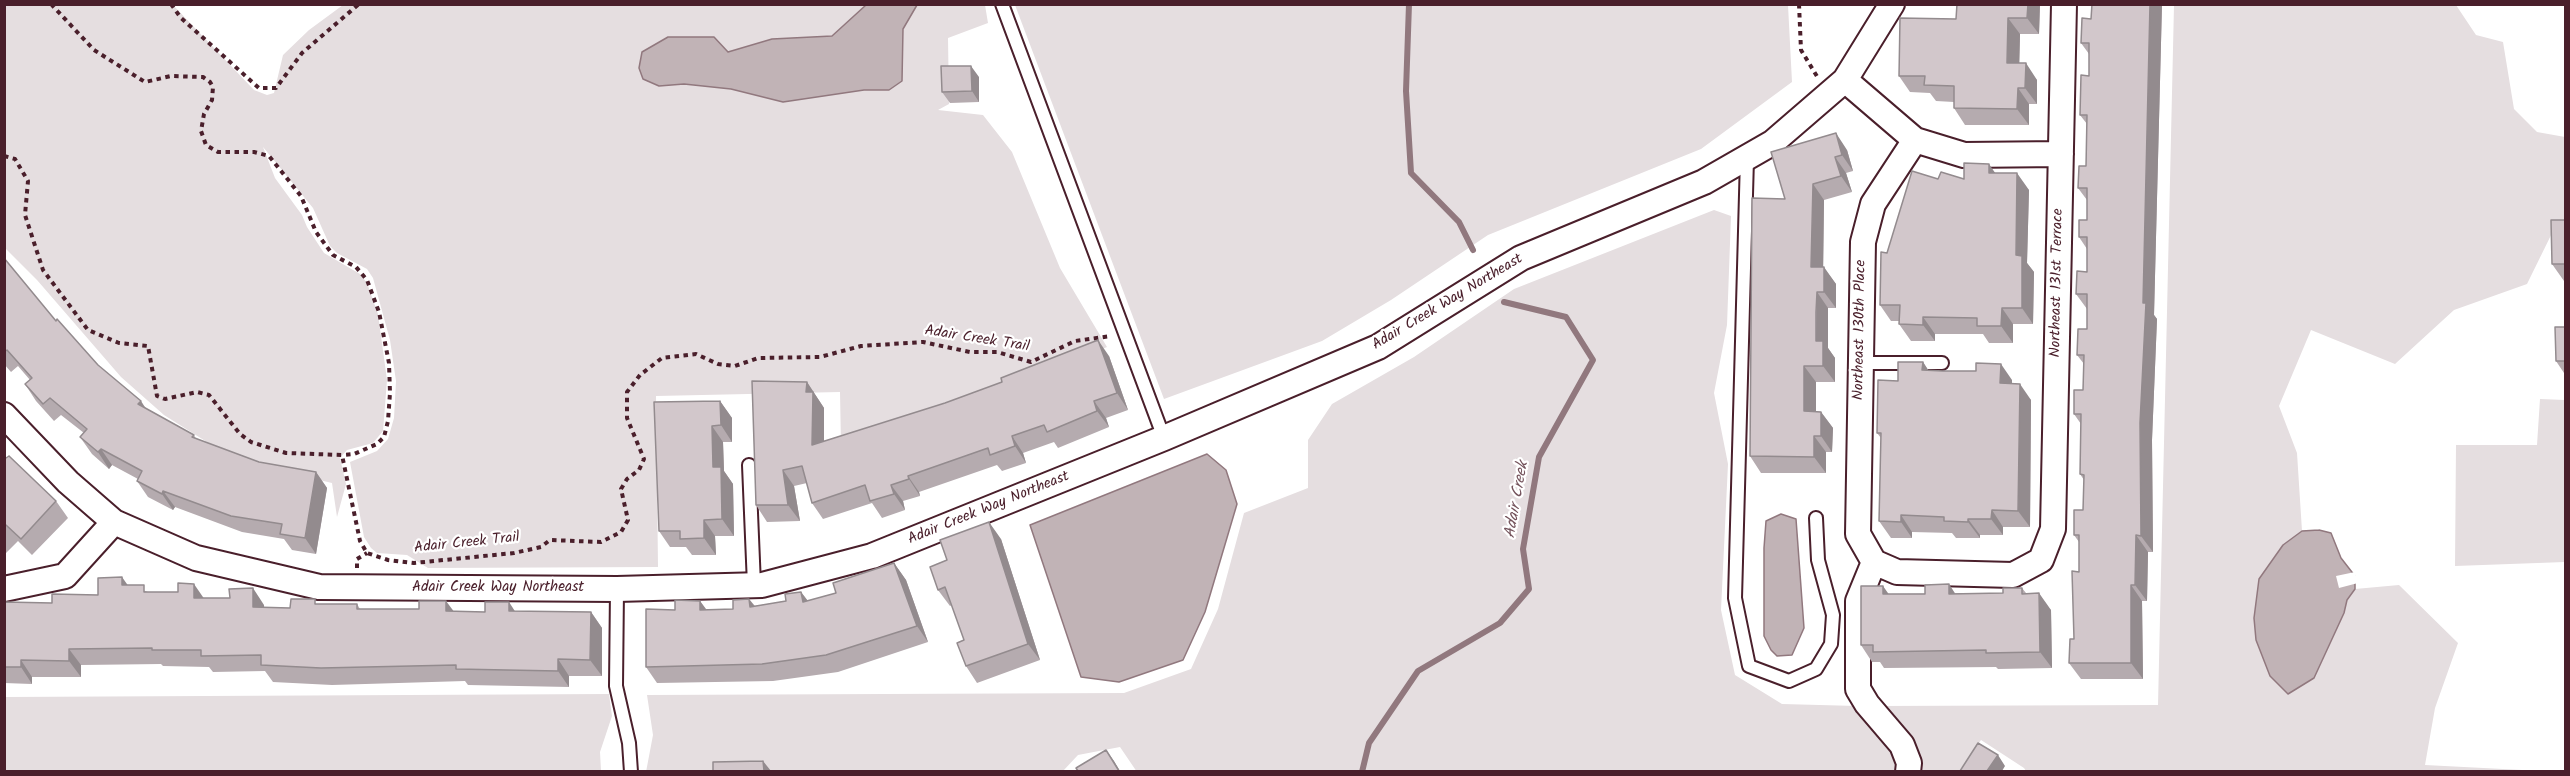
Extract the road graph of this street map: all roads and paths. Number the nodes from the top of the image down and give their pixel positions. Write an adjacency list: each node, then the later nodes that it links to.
1 (51, 4): 17 (path)
2 (171, 4): 3 (path)
3 (359, 4)
4 (1002, 4): 12 (lane)
5 (1892, 4): 7 (street, Adair Creek Way Northeast)
6 (2064, 4): 9 (street, Northeast 131st Terrace)
7 (1845, 80): 8 (street); 11 (street, Adair Creek Way Northeast)
8 (1914, 140): 9 (street); 13 (street, Northeast 130th Place)
9 (2061, 154): 21 (street, Northeast 131st Terrace)
10 (4, 156): 17 (path)
11 (1747, 158): 16 (street, Adair Creek Way Northeast); 19 (lane)
12 (1123, 332): 16 (lane); 17 (path, Adair Creek Trail)
13 (1860, 363): 14 (lane); 21 (street, Northeast 130th Place)
14 (1942, 363)
15 (4, 415): 20 (street, Adair Creek Way Northeast)
16 (1164, 438): 22 (street, Adair Creek Way Northeast)
17 (342, 455)
18 (749, 465): 22 (lane)
19 (1815, 518)
20 (114, 522): 23 (street, Adair Creek Way Northeast); 24 (street)
21 (1874, 562): 26 (street)
22 (754, 585): 23 (street, Adair Creek Way Northeast)
23 (617, 589): 25 (lane)
24 (4, 590)
25 (631, 771)
26 (1908, 771)

